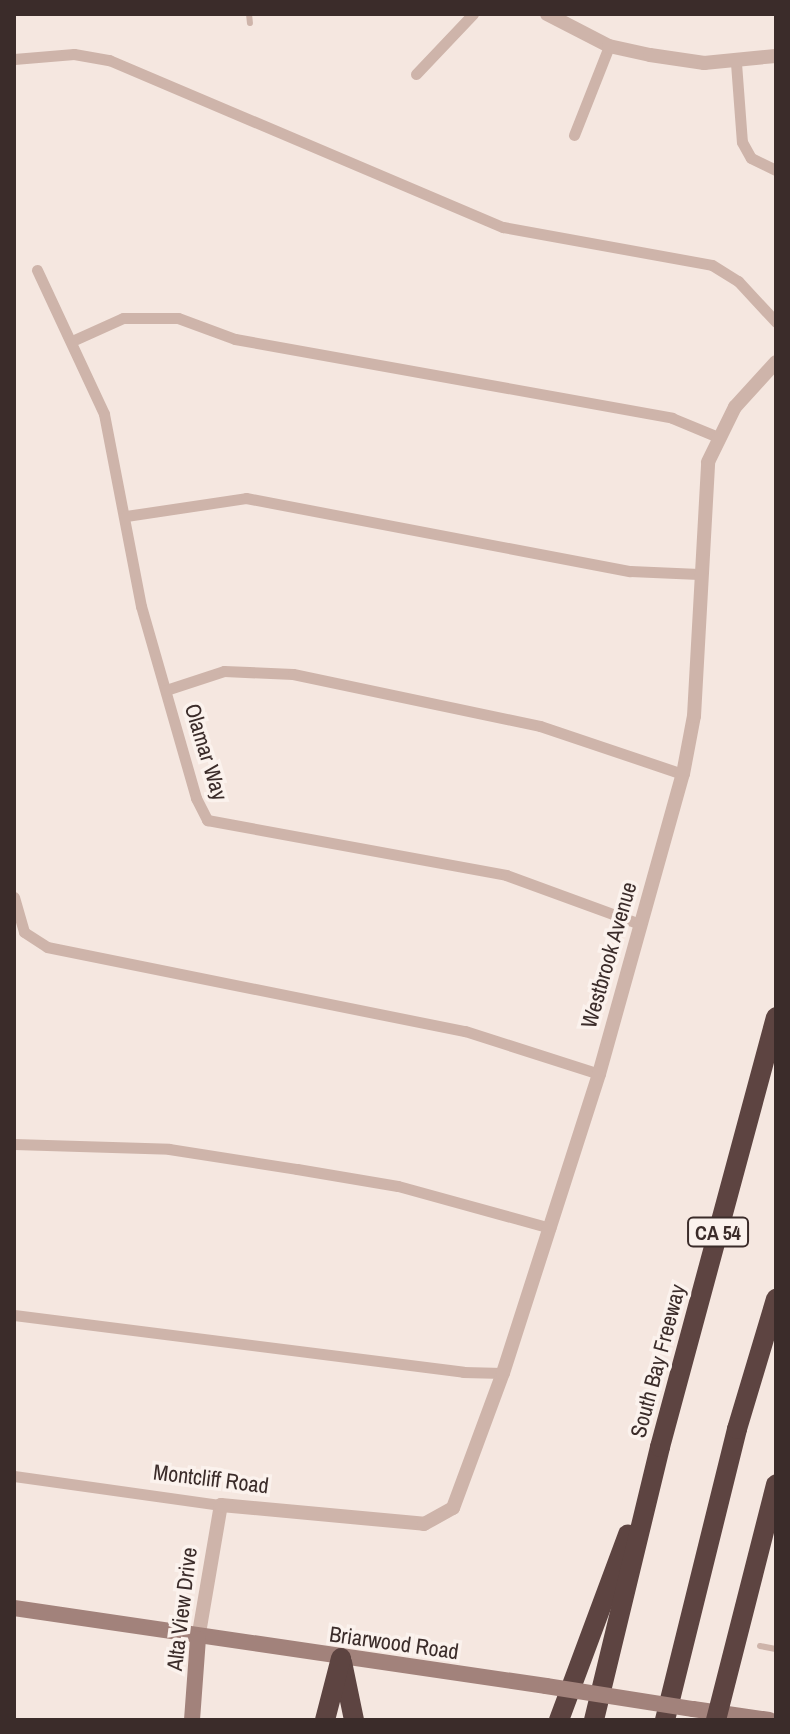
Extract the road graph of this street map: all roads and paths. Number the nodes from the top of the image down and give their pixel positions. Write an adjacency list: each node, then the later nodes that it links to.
1 (249, 14): 4 (lane)
2 (473, 14): 9 (street)
3 (547, 14): 5 (street)
4 (250, 23)
5 (609, 46): 8 (street); 10 (street)
6 (776, 56): 8 (street)
7 (14, 59): 13 (street)
8 (736, 63): 11 (street)
9 (416, 74)
10 (574, 135)
11 (776, 170)
12 (37, 270): 14 (street, Olamar Way)
13 (776, 322)
14 (72, 341): 16 (street); 17 (street, Olamar Way)
15 (776, 362): 16 (street, Westbrook Avenue)
16 (718, 437): 18 (street, Westbrook Avenue)
17 (126, 516): 18 (street); 19 (street, Olamar Way)
18 (699, 574): 20 (street, Westbrook Avenue)
19 (166, 690): 20 (street); 22 (street, Olamar Way)
20 (683, 774): 22 (street, Westbrook Avenue)
21 (14, 897): 24 (street)
22 (640, 924): 24 (street, Westbrook Avenue)
23 (776, 1017): 30 (highway, South Bay Freeway / CA 54)
24 (599, 1074): 26 (street, Westbrook Avenue)
25 (14, 1144): 26 (street)
26 (550, 1228): 29 (street, Westbrook Avenue)
27 (776, 1299): 46 (highway)
28 (14, 1315): 29 (street)
29 (503, 1373): 34 (street, Westbrook Avenue)
30 (660, 1447): 44 (highway); 45 (highway, South Bay Freeway / CA 54)
31 (14, 1476): 33 (street, Montcliff Road)
32 (776, 1485): 40 (highway)
33 (221, 1505): 34 (street, Montcliff Road); 36 (street, Alta View Drive)
34 (404, 1519)
35 (14, 1608): 36 (main road, Briarwood Road)
36 (198, 1639): 39 (main road, Briarwood Road); 41 (main road, Alta View Drive)
37 (760, 1646): 38 (lane)
38 (776, 1649)
39 (341, 1658): 40 (main road, Briarwood Road, bridge); 42 (highway); 43 (highway)
40 (717, 1716): 47 (main road, Briarwood Road)
41 (192, 1720)
42 (325, 1720)
43 (354, 1720)
44 (559, 1720)
45 (594, 1720)
46 (665, 1720)
47 (769, 1720)

